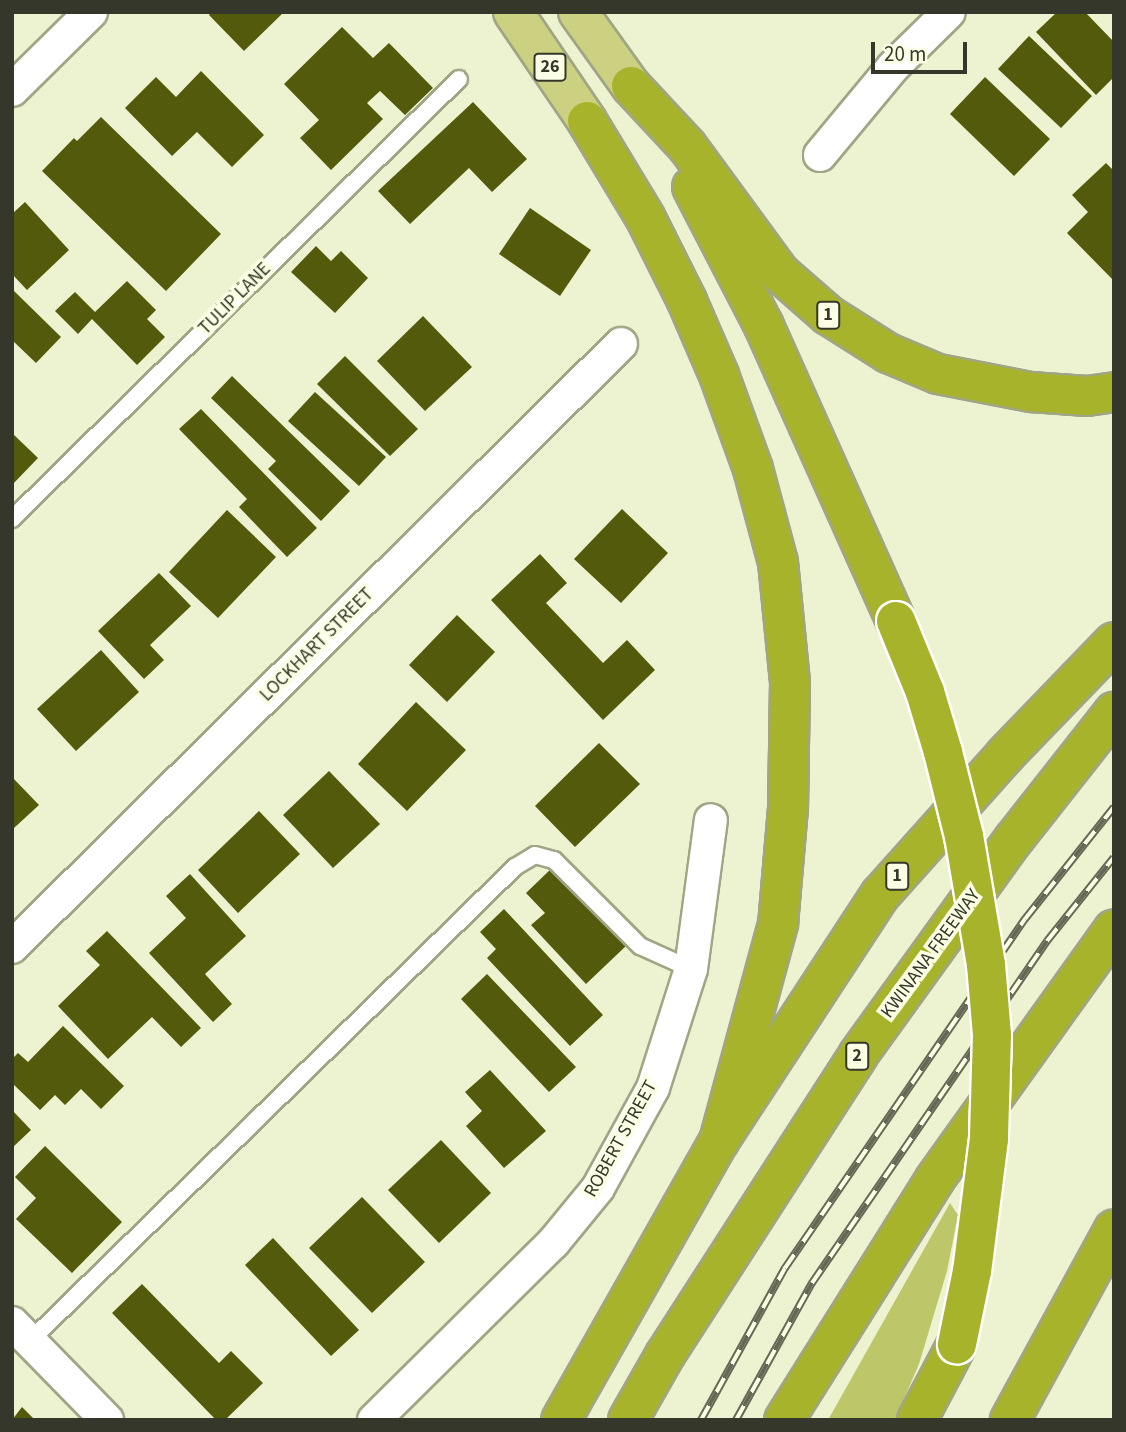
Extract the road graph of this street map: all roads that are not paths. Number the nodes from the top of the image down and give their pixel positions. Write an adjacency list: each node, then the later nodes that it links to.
1 (91, 12): 7 (street)
2 (513, 12): 8 (main road, 26)
3 (578, 12): 6 (main road)
4 (949, 12): 9 (street)
5 (459, 79): 12 (lane, TULIP LANE)
6 (631, 86): 11 (highway, 1); 22 (highway, bridge)
7 (12, 90)
8 (587, 121): 19 (highway)
9 (820, 155)
10 (621, 344): 17 (street, LOCKHART STREET)
11 (1114, 392)
12 (12, 520)
13 (1114, 642): 19 (highway, 1)
14 (1114, 712): 26 (highway, KWINANA FREEWAY / 2)
15 (711, 820): 18 (street, ROBERT STREET)
16 (1114, 929): 27 (highway)
17 (12, 947)
18 (691, 969): 21 (lane); 24 (street, ROBERT STREET)
19 (719, 1141): 25 (highway, 1)
20 (1114, 1229): 30 (highway)
21 (21, 1332): 23 (street)
22 (957, 1344): 28 (highway); 29 (highway)
23 (107, 1420)
24 (374, 1420)
25 (561, 1420)
26 (628, 1420)
27 (784, 1420)
28 (917, 1420)
29 (940, 1420)
30 (1010, 1420)

